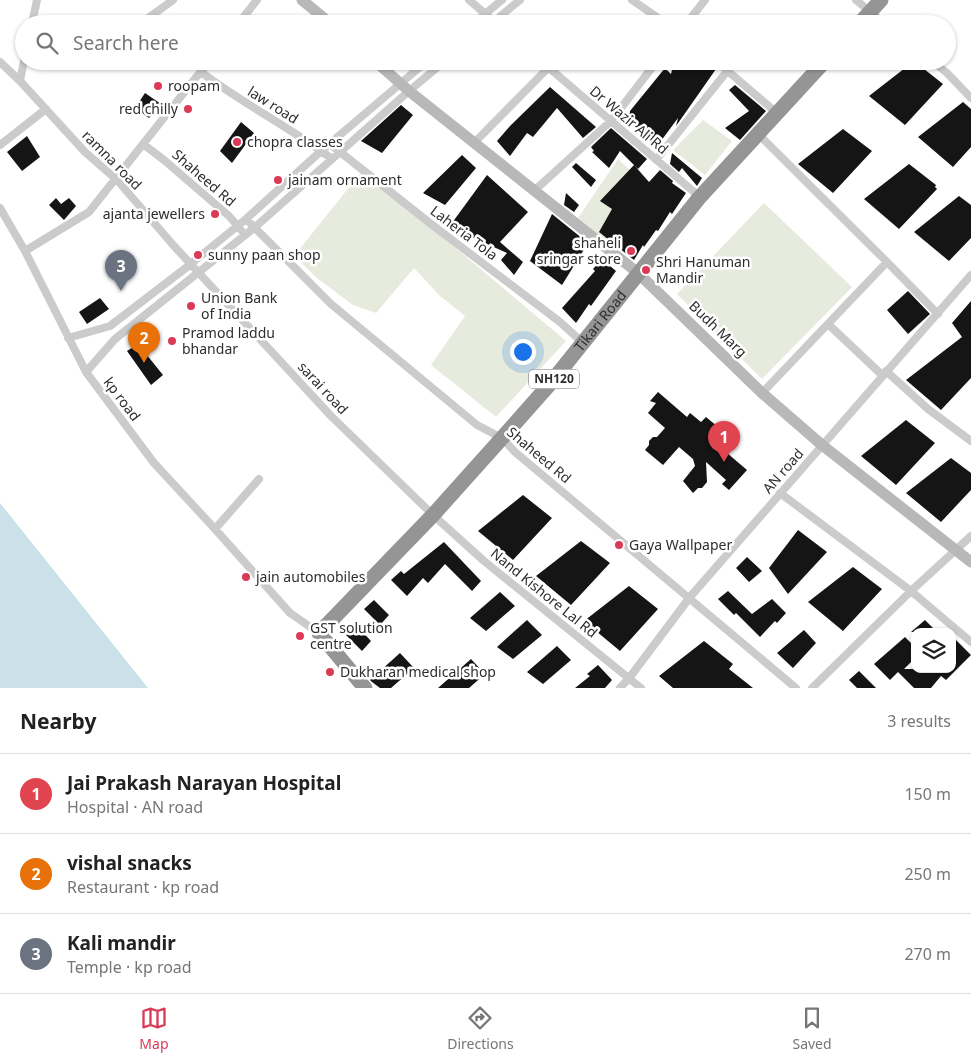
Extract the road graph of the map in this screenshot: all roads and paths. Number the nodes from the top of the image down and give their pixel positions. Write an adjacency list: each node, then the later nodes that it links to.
1 (37, 0): 14 (street)
2 (173, 0): 15 (street)
3 (257, 0): 16 (street)
4 (302, 0): 17 (street)
5 (469, 0): 13 (street)
6 (502, 0): 13 (street)
7 (520, 0): 18 (street)
8 (632, 0): 19 (street)
9 (704, 0): 20 (street)
10 (856, 0): 12 (street)
11 (880, 0): 12 (highway)
12 (870, 12): 21 (highway); 22 (street)
13 (485, 14)
14 (34, 15)
15 (152, 15)
16 (245, 15)
17 (320, 15)
18 (503, 15)
19 (654, 15)
20 (693, 15)
21 (867, 15)
22 (874, 15)
23 (0, 62): 35 (street, ramna road)
24 (22, 70): 35 (street)
25 (385, 70): 36 (street, Budh Marg)
26 (419, 70): 36 (street, kp road)
27 (431, 70): 36 (street, kp road)
28 (546, 70): 42 (street)
29 (550, 70): 40 (street, Dr Wazir Ali Rd)
30 (650, 70): 40 (street)
31 (728, 70): 39 (street); 49 (street)
32 (818, 70): 39 (highway, Tikari Road / NH120)
33 (943, 70): 37 (street)
34 (201, 72): 43 (street); 46 (street, law road)
35 (20, 80): 38 (street, ramna road)
36 (405, 87): 42 (street, Budh Marg); 44 (street, kp road); 47 (street, kp road)
37 (971, 98)
38 (46, 109): 45 (street); 50 (street, ramna road)
39 (778, 114): 41 (highway, Tikari Road / NH120)
40 (611, 121): 49 (street, Dr Wazir Ali Rd); 51 (street)
41 (758, 134): 52 (highway, Tikari Road / NH120); 59 (street)
42 (475, 142): 51 (street, Budh Marg)
43 (143, 144): 50 (street); 55 (street, Shaheed Rd)
44 (330, 144): 46 (street, kp road); 47 (street, Laheria Tola)
45 (0, 145)
46 (321, 151): 48 (street, law road); 54 (street, kp road)
47 (339, 152): 48 (street, kp road); 67 (street, Laheria Tola)
48 (332, 159): 56 (street, kp road)
49 (656, 160): 52 (street, Dr Wazir Ali Rd)
50 (117, 180): 58 (street); 60 (street, ramna road)
51 (535, 190): 62 (street, Budh Marg)
52 (698, 198): 62 (highway, Tikari Road / NH120)
53 (0, 208): 58 (street)
54 (246, 219): 55 (street, kp road); 56 (street, Shaheed Rd)
55 (238, 226): 57 (street, Shaheed Rd); 60 (street, kp road)
56 (254, 228): 57 (street, kp road); 71 (street, Shaheed Rd)
57 (245, 235): 61 (street, kp road)
58 (25, 251): 66 (street)
59 (887, 262): 64 (street); 65 (street)
60 (191, 264): 61 (street, ramna road); 66 (street, kp road)
61 (198, 272): 68 (street, kp road); 76 (street, sarai road)
62 (638, 273): 67 (highway, Tikari Road / NH120); 70 (street, Budh Marg)
63 (971, 275): 64 (street, AN road)
64 (938, 314): 69 (street, AN road)
65 (828, 324): 69 (street); 70 (street)
66 (68, 338): 68 (street)
67 (582, 342): 71 (highway, Tikari Road / NH120)
68 (86, 372): 77 (street, kp road)
69 (884, 373): 72 (street); 73 (street, AN road)
70 (762, 393): 73 (street, Budh Marg)
71 (502, 438): 76 (highway, Tikari Road / NH120); 82 (street, Shaheed Rd)
72 (971, 441)
73 (822, 445): 75 (street, AN road); 79 (street, Budh Marg)
74 (259, 480): 77 (street)
75 (780, 493): 81 (street); 82 (street, AN road)
76 (433, 515): 83 (highway, Tikari Road / NH120); 85 (street, Nand Kishore Lal Rd)
77 (216, 529): 83 (street, kp road)
78 (971, 536): 79 (street)
79 (956, 550): 80 (street, Budh Marg); 81 (street)
80 (971, 562)
81 (911, 591): 84 (street); 90 (street)
82 (690, 597): 85 (street, AN road); 89 (street, Shaheed Rd)
83 (319, 633): 86 (highway)
84 (971, 642)
85 (630, 678): 87 (street, AN road); 88 (street, Nand Kishore Lal Rd)
86 (365, 688)
87 (620, 688)
88 (641, 688)
89 (796, 688)
90 (812, 688)

